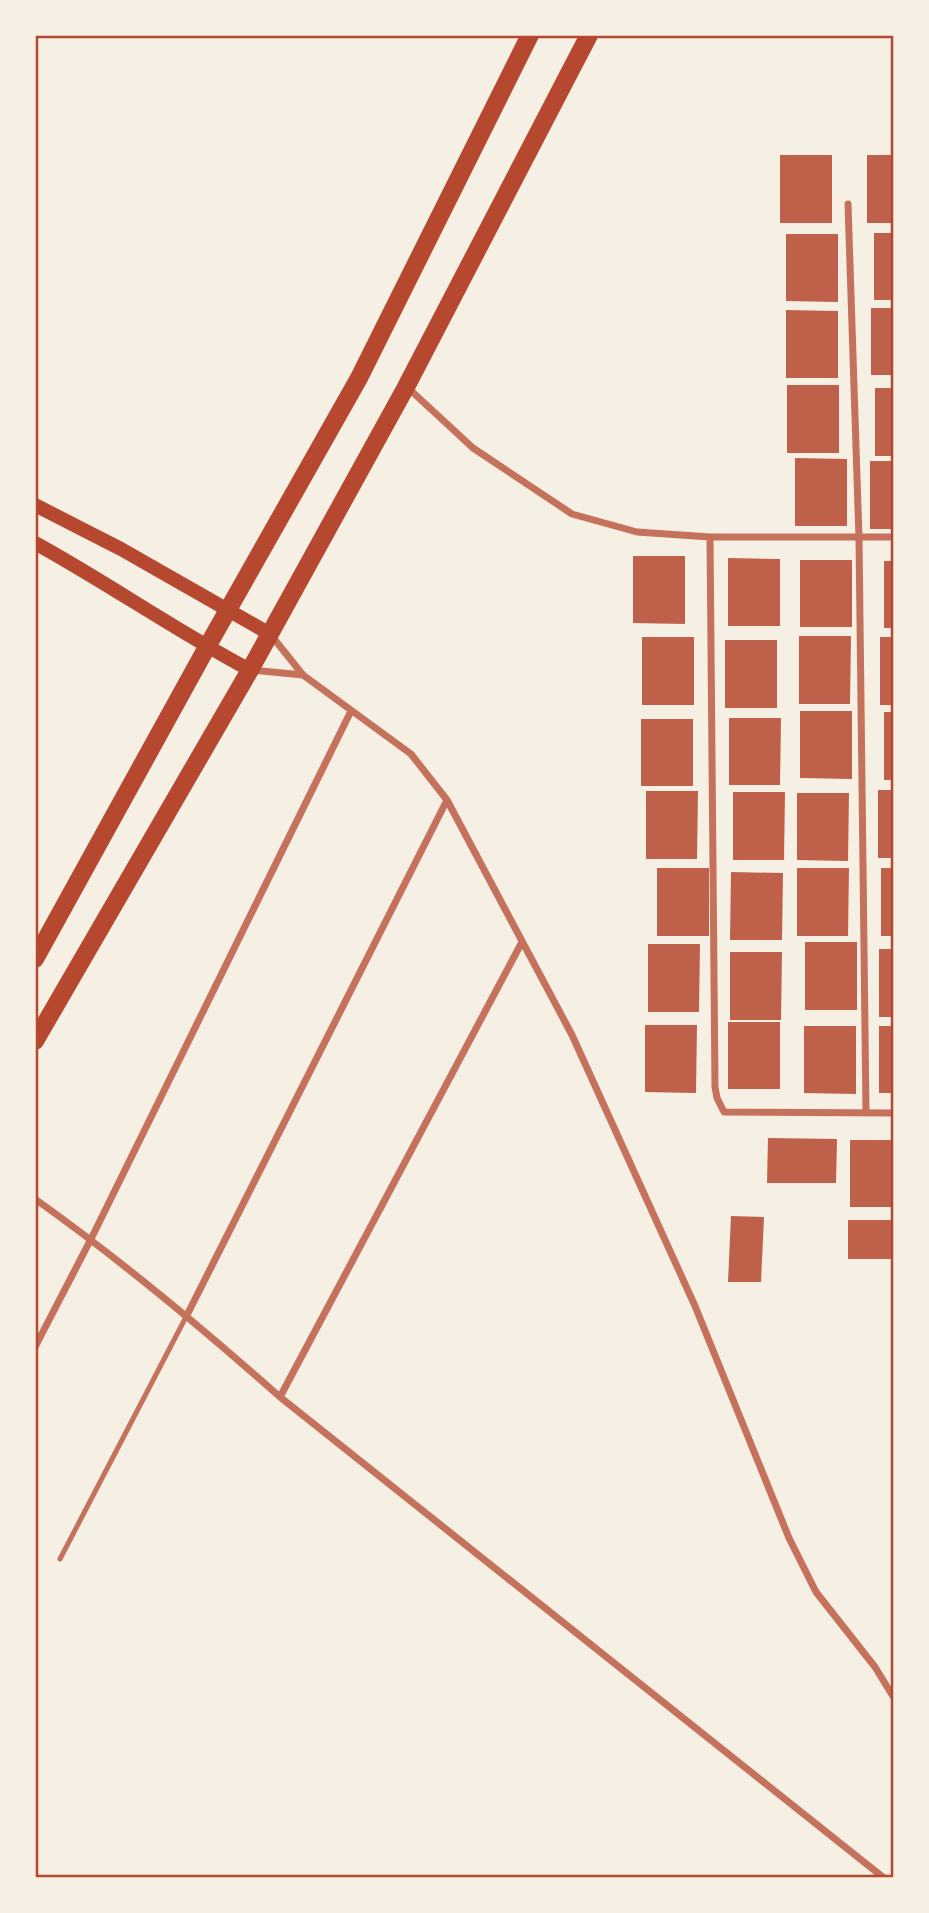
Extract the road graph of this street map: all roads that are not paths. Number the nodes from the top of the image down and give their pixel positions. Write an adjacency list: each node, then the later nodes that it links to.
1 (530, 35): 10 (main road)
2 (589, 35): 4 (main road)
3 (848, 204): 8 (street)
4 (406, 387): 6 (street); 11 (main road)
5 (35, 505): 10 (main road)
6 (710, 537): 8 (street); 20 (street)
7 (894, 537): 8 (street)
8 (859, 538): 20 (street)
9 (35, 543): 12 (main road)
10 (228, 610): 11 (main road); 12 (main road)
11 (270, 634): 13 (main road); 14 (street)
12 (207, 647): 13 (main road); 18 (main road)
13 (250, 670): 14 (street); 19 (main road)
14 (303, 675): 15 (street)
15 (351, 711): 16 (street); 23 (street)
16 (447, 800): 17 (street); 24 (street)
17 (522, 942): 26 (street); 28 (street)
18 (35, 959)
19 (35, 1041)
20 (866, 1112): 21 (street)
21 (894, 1113)
22 (35, 1199): 23 (street)
23 (91, 1239): 24 (street); 25 (street)
24 (187, 1315): 26 (street); 27 (lane)
25 (35, 1347)
26 (280, 1397): 29 (street)
27 (60, 1559)
28 (894, 1698)
29 (884, 1878)

